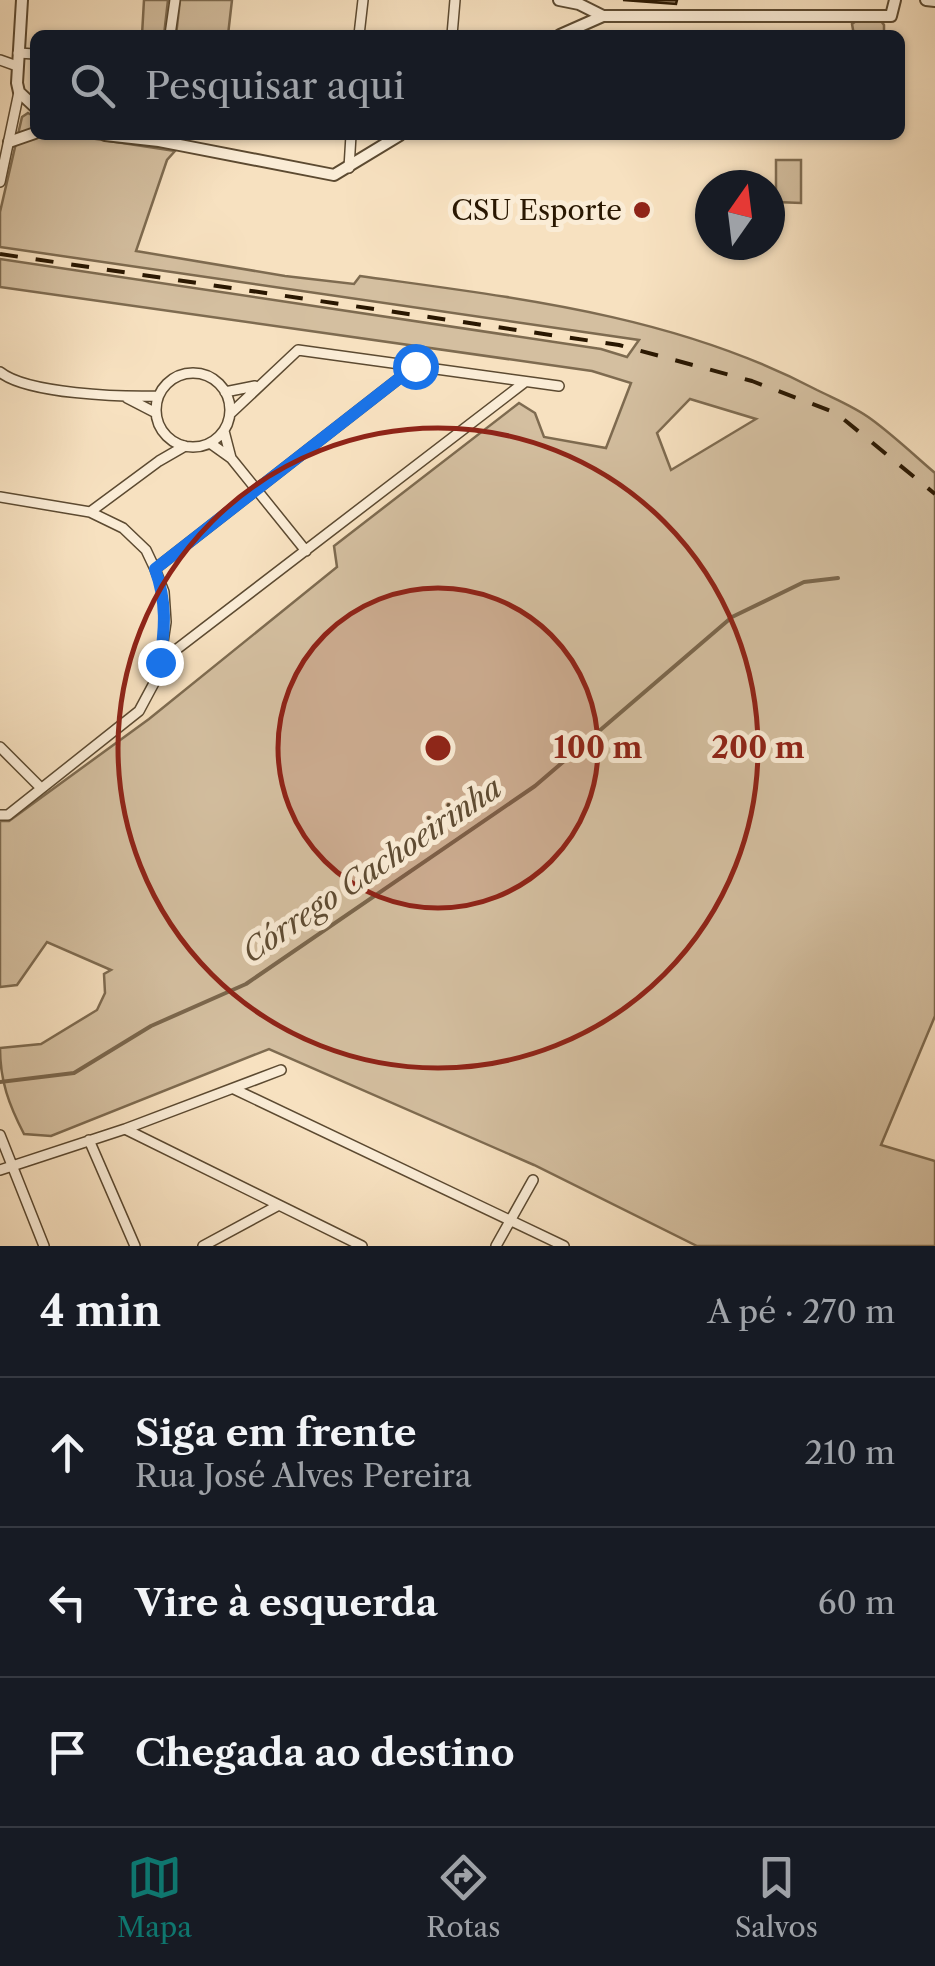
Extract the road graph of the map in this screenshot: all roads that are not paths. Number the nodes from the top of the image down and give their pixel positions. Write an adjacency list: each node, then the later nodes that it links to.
1 (22, 0): 16 (street)
2 (174, 0): 11 (street)
3 (362, 0): 12 (street)
4 (455, 0): 13 (street)
5 (559, 0): 9 (street)
6 (895, 0): 10 (street)
7 (926, 0): 8 (street)
8 (935, 1)
9 (578, 2): 10 (street); 14 (street)
10 (602, 16): 15 (street)
11 (171, 30)
12 (359, 30)
13 (452, 30)
14 (566, 30)
15 (570, 30)
16 (18, 53): 17 (street); 19 (street)
17 (30, 54)
18 (0, 60): 19 (street)
19 (17, 66): 20 (street)
20 (19, 92): 21 (street); 26 (street)
21 (30, 102)
22 (30, 135): 26 (street)
23 (170, 140): 27 (street)
24 (351, 140): 27 (street)
25 (392, 140): 27 (street)
26 (8, 142): 28 (street)
27 (349, 168)
28 (0, 182)
29 (415, 366): 31 (street); 32 (street); 45 (street)
30 (0, 372): 36 (street)
31 (524, 382): 33 (street); 48 (street)
32 (258, 385): 34 (street); 38 (street)
33 (559, 386)
34 (225, 392): 35 (street); 38 (street)
35 (158, 396): 36 (street); 37 (street)
36 (124, 397): 37 (street)
37 (156, 413): 40 (street)
38 (230, 414): 39 (street)
39 (224, 431): 41 (street); 43 (street)
40 (167, 437): 42 (street); 44 (street)
41 (210, 443): 42 (street); 43 (street)
42 (184, 446): 44 (street)
43 (231, 458): 45 (street)
44 (158, 461): 47 (street)
45 (256, 490): 48 (street); 49 (street)
46 (0, 497): 47 (street)
47 (90, 512): 49 (street)
48 (306, 551): 50 (street)
49 (155, 569): 50 (street)
50 (160, 662): 52 (street)
51 (0, 747): 52 (street)
52 (41, 788): 53 (street)
53 (4, 815)
54 (281, 1070): 55 (street)
55 (234, 1089): 56 (street); 63 (street)
56 (125, 1129): 58 (street); 62 (street)
57 (0, 1135): 59 (street)
58 (90, 1140): 59 (street); 65 (street)
59 (13, 1168): 60 (street); 64 (street)
60 (0, 1170)
61 (533, 1180): 63 (street)
62 (279, 1205): 66 (street); 67 (street)
63 (510, 1221): 68 (street); 69 (street)
64 (44, 1246)
65 (135, 1246)
66 (203, 1246)
67 (362, 1246)
68 (496, 1246)
69 (564, 1246)

